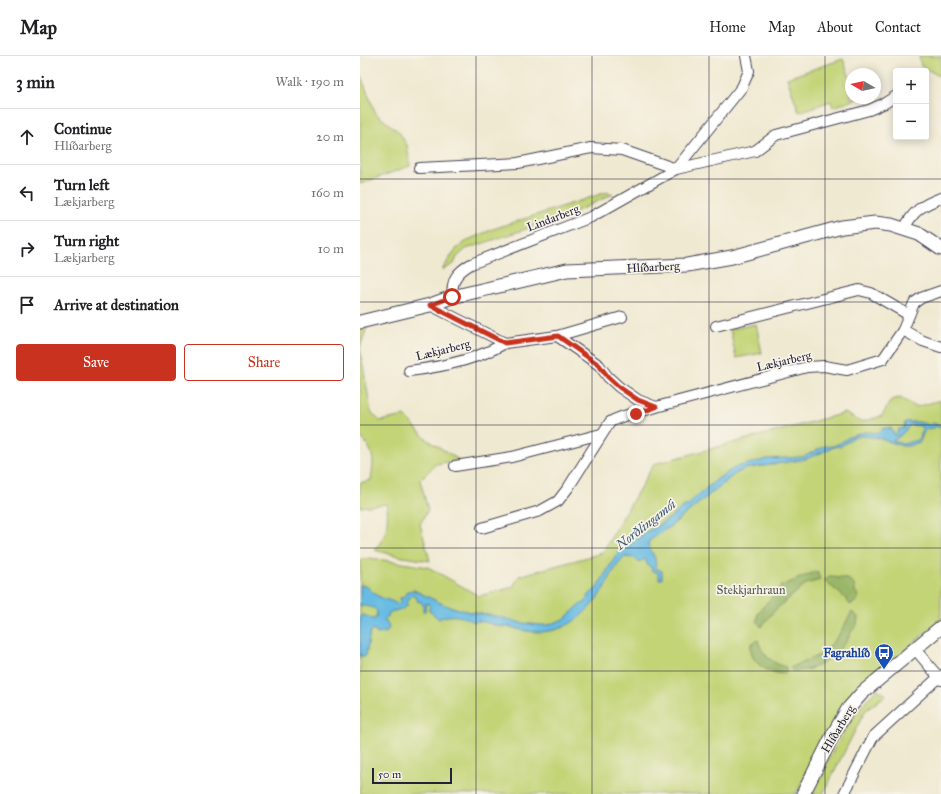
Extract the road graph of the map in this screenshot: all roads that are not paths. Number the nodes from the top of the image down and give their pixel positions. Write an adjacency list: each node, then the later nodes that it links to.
1 (746, 56): 4 (street, Lindarberg)
2 (893, 98): 4 (street, Lindarberg)
3 (419, 168): 4 (street)
4 (676, 169): 9 (street, Lindarberg)
5 (941, 198): 6 (street)
6 (904, 229): 7 (street, Hlíðarberg); 9 (street, Hlíðarberg)
7 (941, 249)
8 (941, 291): 11 (street, Lækjarberg)
9 (452, 297): 10 (street, Hlíðarberg)
10 (430, 305): 13 (street, Hlíðarberg); 17 (street, Lækjarberg)
11 (909, 315): 14 (street); 15 (street, Lækjarberg)
12 (622, 317): 16 (street, Lækjarberg)
13 (360, 322)
14 (716, 326)
15 (903, 330): 18 (street); 20 (street, Lækjarberg)
16 (558, 336): 17 (street, Lækjarberg); 20 (street)
17 (505, 343): 19 (street, Lækjarberg)
18 (941, 347)
19 (409, 372)
20 (656, 407): 21 (street, Lækjarberg)
21 (601, 434): 22 (street); 23 (street, Lækjarberg)
22 (455, 466)
23 (482, 528)
24 (941, 627): 25 (street, Hlíðarberg)
25 (915, 649): 26 (street); 27 (street, Hlíðarberg)
26 (940, 678): 28 (street)
27 (803, 794)
28 (844, 794)

